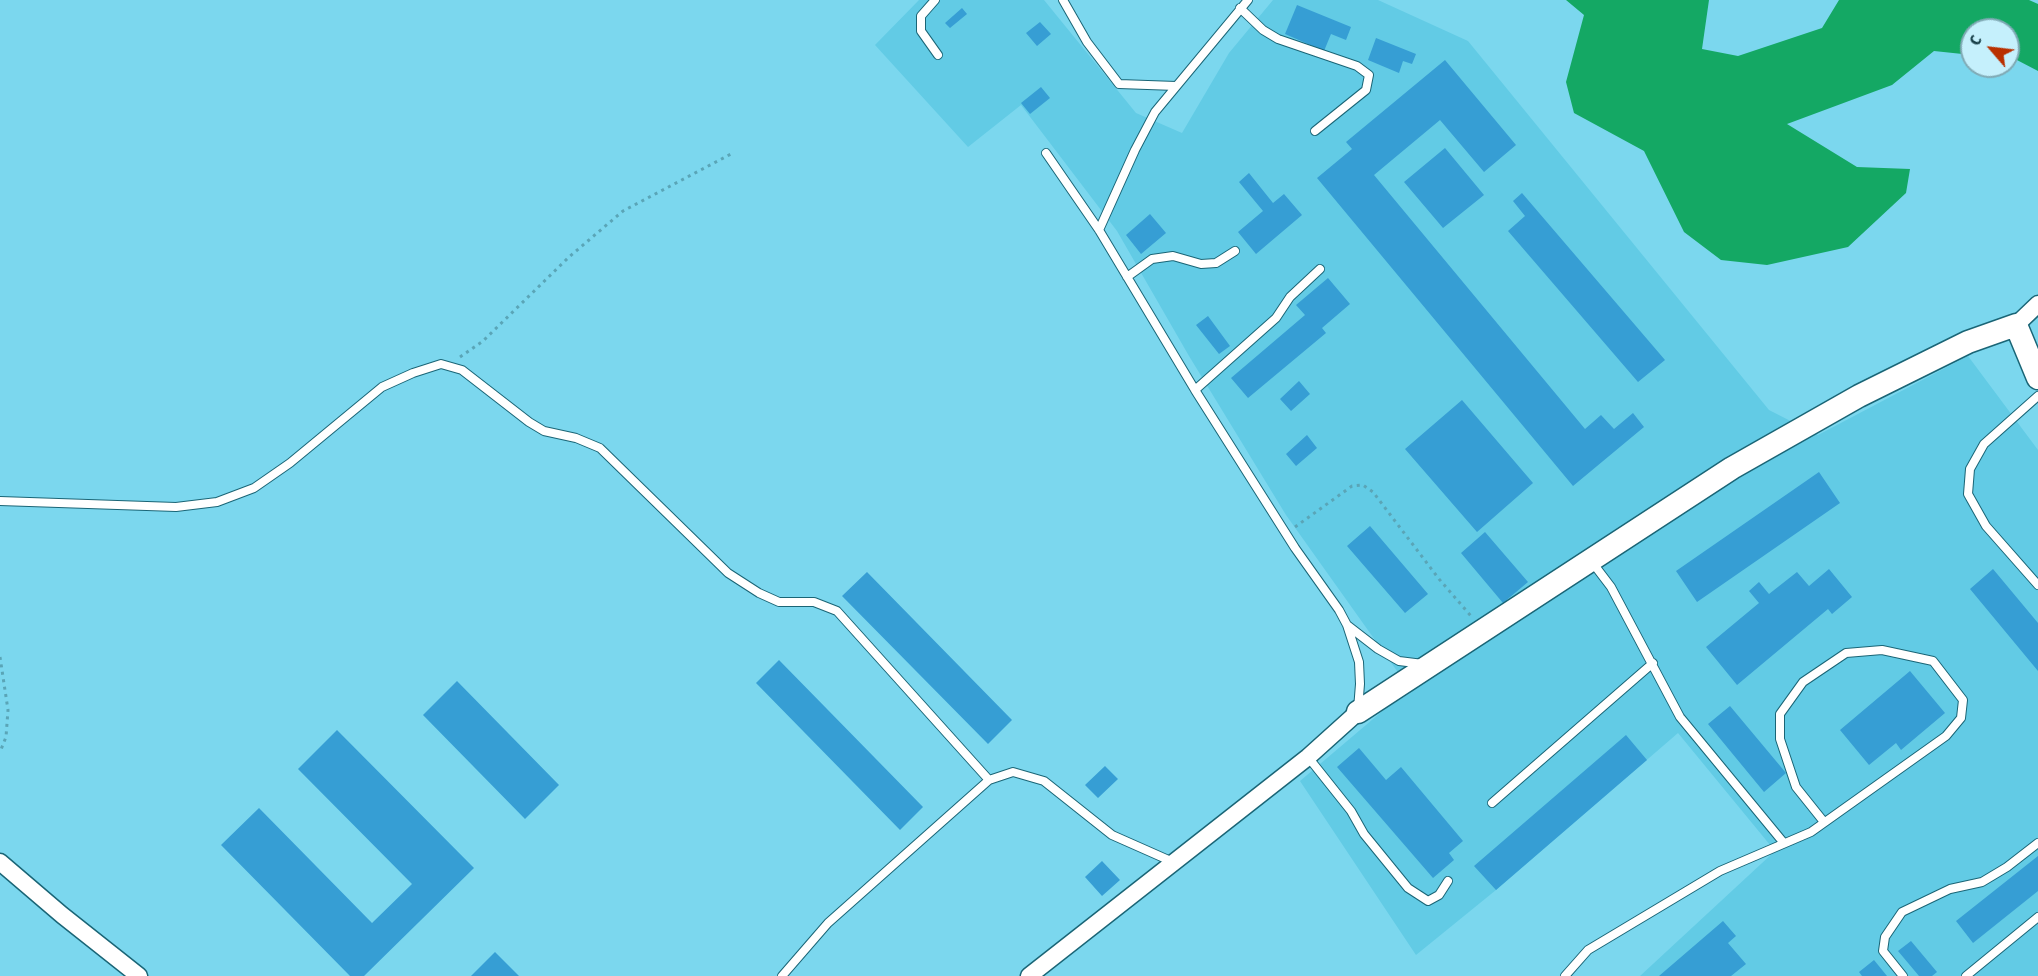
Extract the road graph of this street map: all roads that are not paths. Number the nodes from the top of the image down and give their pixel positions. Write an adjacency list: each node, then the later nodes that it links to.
1 (935, 0): 5 (lane)
2 (1063, 0): 6 (lane)
3 (1248, 0): 4 (lane)
4 (1240, 8): 6 (lane); 7 (lane)
5 (938, 55)
6 (1176, 86): 9 (lane)
7 (1315, 131)
8 (1046, 153): 9 (lane)
9 (1099, 230): 12 (lane)
10 (1235, 251): 12 (lane)
11 (1320, 269): 16 (lane)
12 (1127, 277): 16 (lane)
13 (2038, 303): 14 (street)
14 (2016, 325): 15 (street); 19 (street)
15 (2038, 378)
16 (1195, 390): 21 (lane)
17 (2038, 396): 20 (lane)
18 (0, 501): 26 (lane)
19 (1590, 560): 22 (lane); 23 (street)
20 (2038, 585)
21 (1347, 625): 23 (lane); 24 (lane)
22 (1653, 663): 27 (lane); 29 (lane)
23 (1431, 665): 24 (street)
24 (1358, 712): 25 (street)
25 (1308, 757): 32 (street); 33 (lane)
26 (989, 780): 32 (lane); 36 (lane)
27 (1492, 803)
28 (1824, 822): 28 (lane); 29 (lane)
29 (1784, 842): 38 (lane)
30 (2038, 843): 39 (lane)
31 (0, 862): 35 (street)
32 (1174, 862): 37 (street)
33 (1448, 881)
34 (2038, 916): 40 (lane)
35 (139, 976)
36 (782, 976)
37 (1029, 976)
38 (1565, 976)
39 (1903, 976)
40 (1966, 976)

